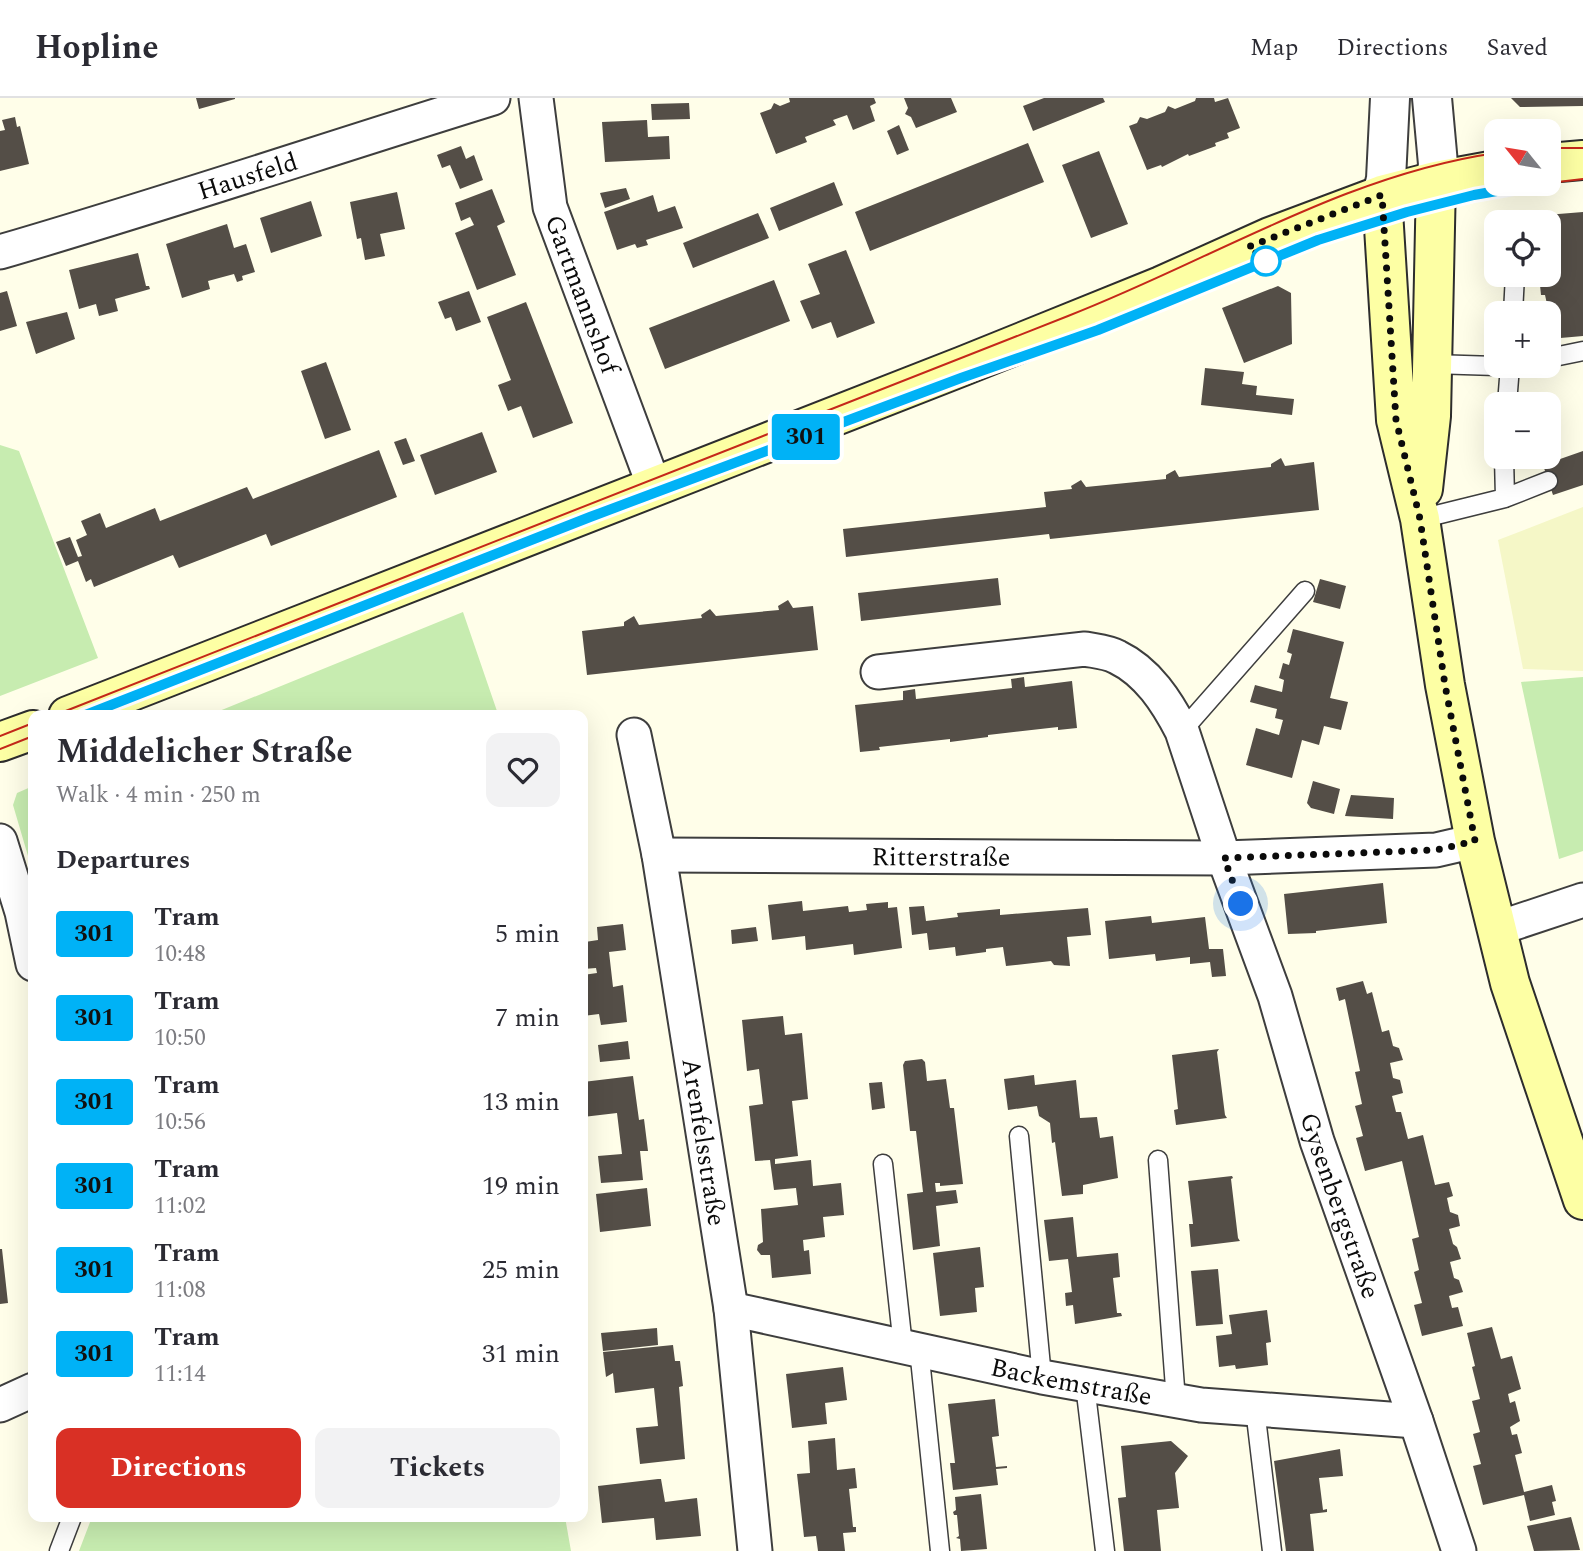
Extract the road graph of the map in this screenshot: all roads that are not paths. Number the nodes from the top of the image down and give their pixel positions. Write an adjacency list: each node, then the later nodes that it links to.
1 (493, 98): 10 (street, Hausfeld)
2 (536, 98): 17 (street, Gartmannshof)
3 (1390, 98): 9 (street)
4 (1432, 98): 8 (street)
5 (1583, 160): 6 (main road)
6 (1561, 162)
7 (1484, 172): 8 (main road)
8 (1436, 181): 9 (main road); 13 (main road)
9 (1382, 195): 17 (main road); 19 (main road)
10 (0, 253)
11 (1583, 351): 12 (lane)
12 (1561, 356)
13 (1432, 364): 14 (lane); 19 (main road)
14 (1484, 366)
15 (1505, 469): 18 (lane)
16 (1548, 481): 18 (lane)
17 (654, 486): 22 (main road)
18 (1506, 498): 19 (lane)
19 (1420, 519): 28 (main road)
20 (1305, 591): 24 (lane)
21 (878, 671): 24 (street)
22 (83, 710)
23 (28, 732): 26 (main road)
24 (1182, 732): 30 (street)
25 (634, 734): 29 (street, Arenfelsstraße)
26 (0, 743)
27 (0, 841): 33 (street)
28 (1475, 841): 30 (street, Ritterstraße); 32 (main road)
29 (659, 855): 30 (street, Ritterstraße); 38 (street, Arenfelsstraße)
30 (1224, 858): 46 (street, Gysenbergstraße)
31 (1583, 900): 32 (street)
32 (1496, 929): 37 (main road)
33 (28, 940)
34 (1019, 1136): 40 (lane)
35 (1158, 1160): 43 (lane)
36 (883, 1164): 39 (lane)
37 (1583, 1199)
38 (731, 1309): 39 (street, Backemstraße); 49 (street, Arenfelsstraße)
39 (911, 1348): 40 (street, Backemstraße); 50 (lane)
40 (1042, 1377): 41 (street, Backemstraße)
41 (1085, 1385): 43 (street, Backemstraße); 51 (lane)
42 (28, 1392): 44 (street)
43 (1176, 1401): 45 (street, Backemstraße)
44 (0, 1405)
45 (1255, 1409): 46 (street, Backemstraße); 52 (lane)
46 (1416, 1421): 53 (street, Gysenbergstraße)
47 (70, 1522): 48 (lane)
48 (59, 1551)
49 (755, 1551)
50 (940, 1551)
51 (1105, 1551)
52 (1272, 1551)
53 (1459, 1551)

